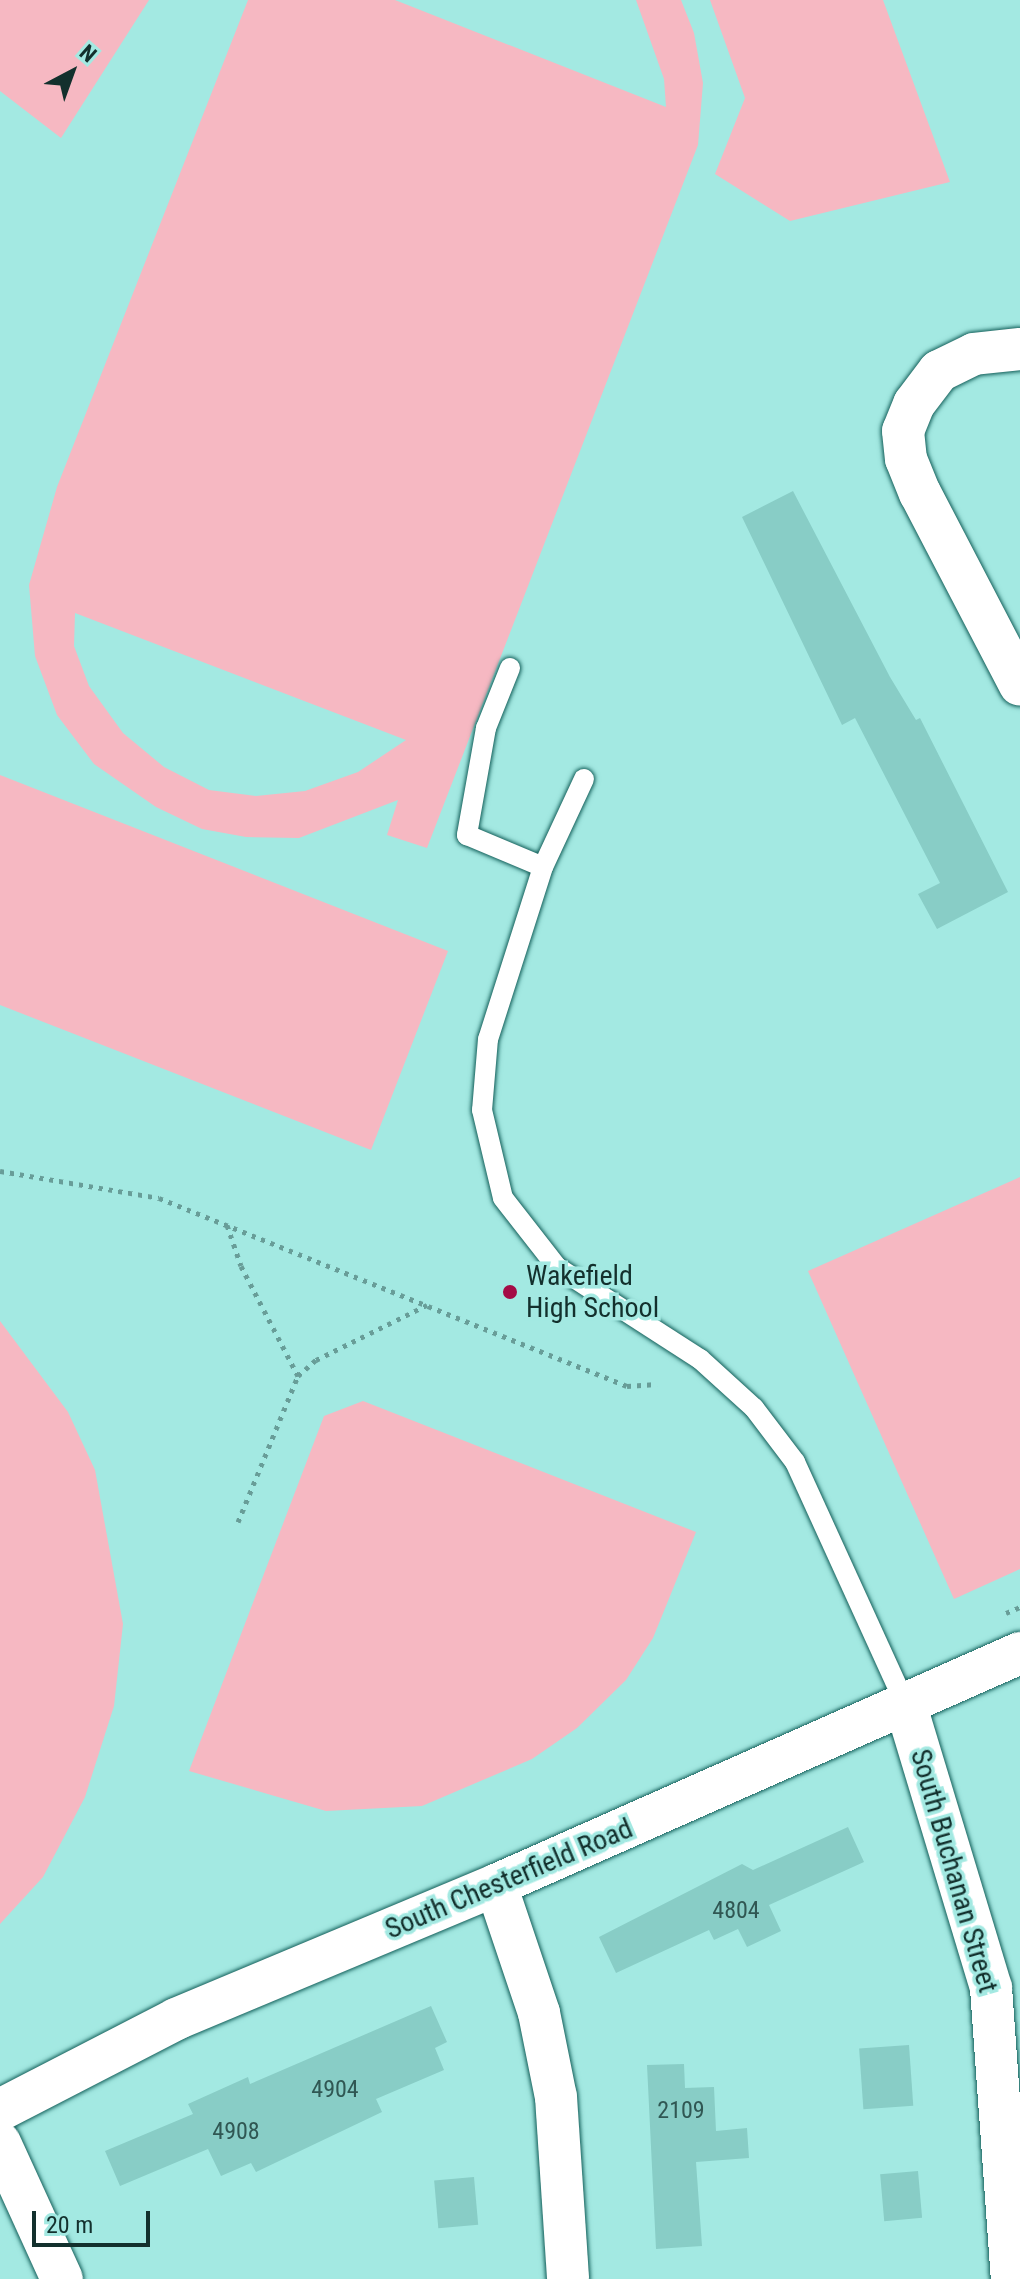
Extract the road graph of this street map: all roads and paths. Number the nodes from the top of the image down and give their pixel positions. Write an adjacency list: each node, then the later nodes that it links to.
1 (1020, 349): 3 (street)
2 (510, 668): 5 (lane)
3 (1020, 685)
4 (584, 779): 5 (lane)
5 (543, 867): 13 (lane)
6 (0, 1171): 7 (path)
7 (226, 1224): 8 (path); 9 (path)
8 (428, 1304): 9 (path); 10 (path)
9 (298, 1376): 11 (path)
10 (657, 1384)
11 (238, 1522)
12 (1020, 1653): 13 (street, South Chesterfield Road)
13 (905, 1703): 14 (street, South Chesterfield Road); 19 (street, South Buchanan Street)
14 (496, 1885): 15 (street, South Chesterfield Road); 18 (street)
15 (0, 2110)
16 (0, 2143): 17 (street)
17 (62, 2279)
18 (568, 2279)
19 (1012, 2279)

